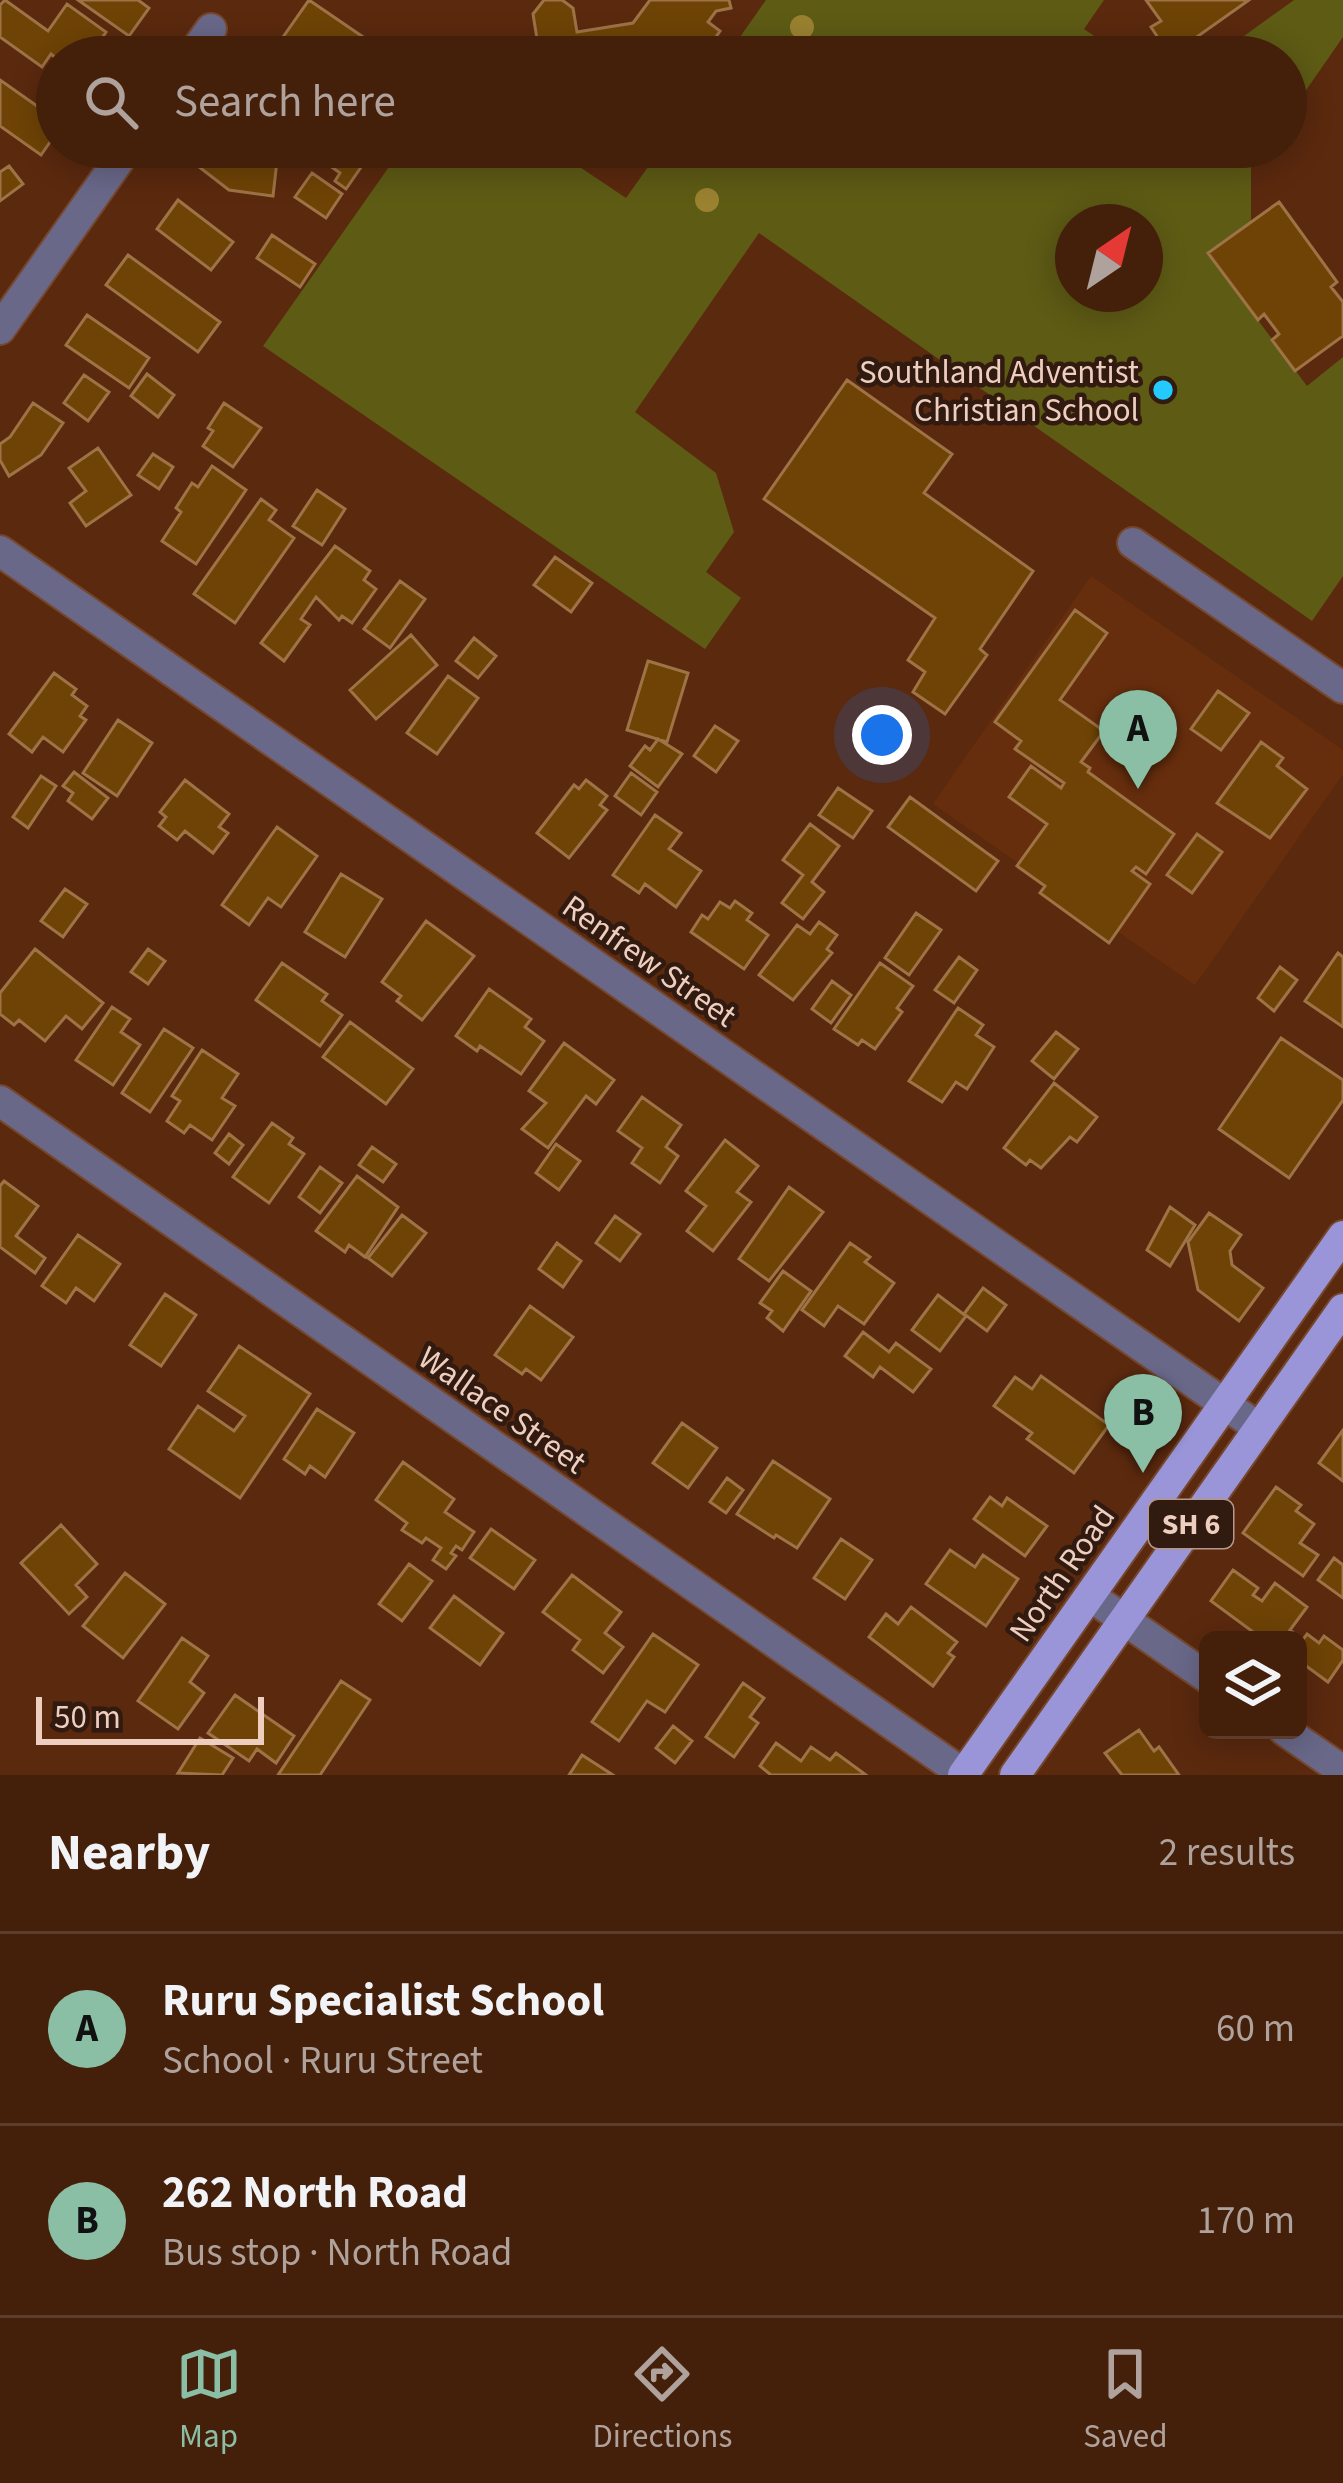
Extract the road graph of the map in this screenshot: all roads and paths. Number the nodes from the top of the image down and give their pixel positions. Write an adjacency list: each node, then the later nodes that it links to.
1 (211, 29): 2 (street)
2 (206, 36)
3 (113, 168): 4 (street)
4 (0, 329)
5 (1133, 542): 7 (street)
6 (0, 551): 11 (street, Renfrew Street)
7 (1343, 688)
8 (0, 1101): 18 (street, Wallace Street)
9 (1343, 1237): 11 (main road, North Road / SH 6)
10 (1343, 1309): 12 (main road, SH 6)
11 (1225, 1404): 12 (street, Renfrew Street); 13 (main road, North Road / SH 6)
12 (1259, 1428): 14 (main road, SH 6)
13 (1090, 1596): 14 (street); 18 (main road, North Road / SH 6)
14 (1124, 1620): 15 (street); 19 (main road, SH 6)
15 (1199, 1672)
16 (1297, 1739): 17 (street)
17 (1343, 1771)
18 (964, 1775)
19 (1015, 1775)

